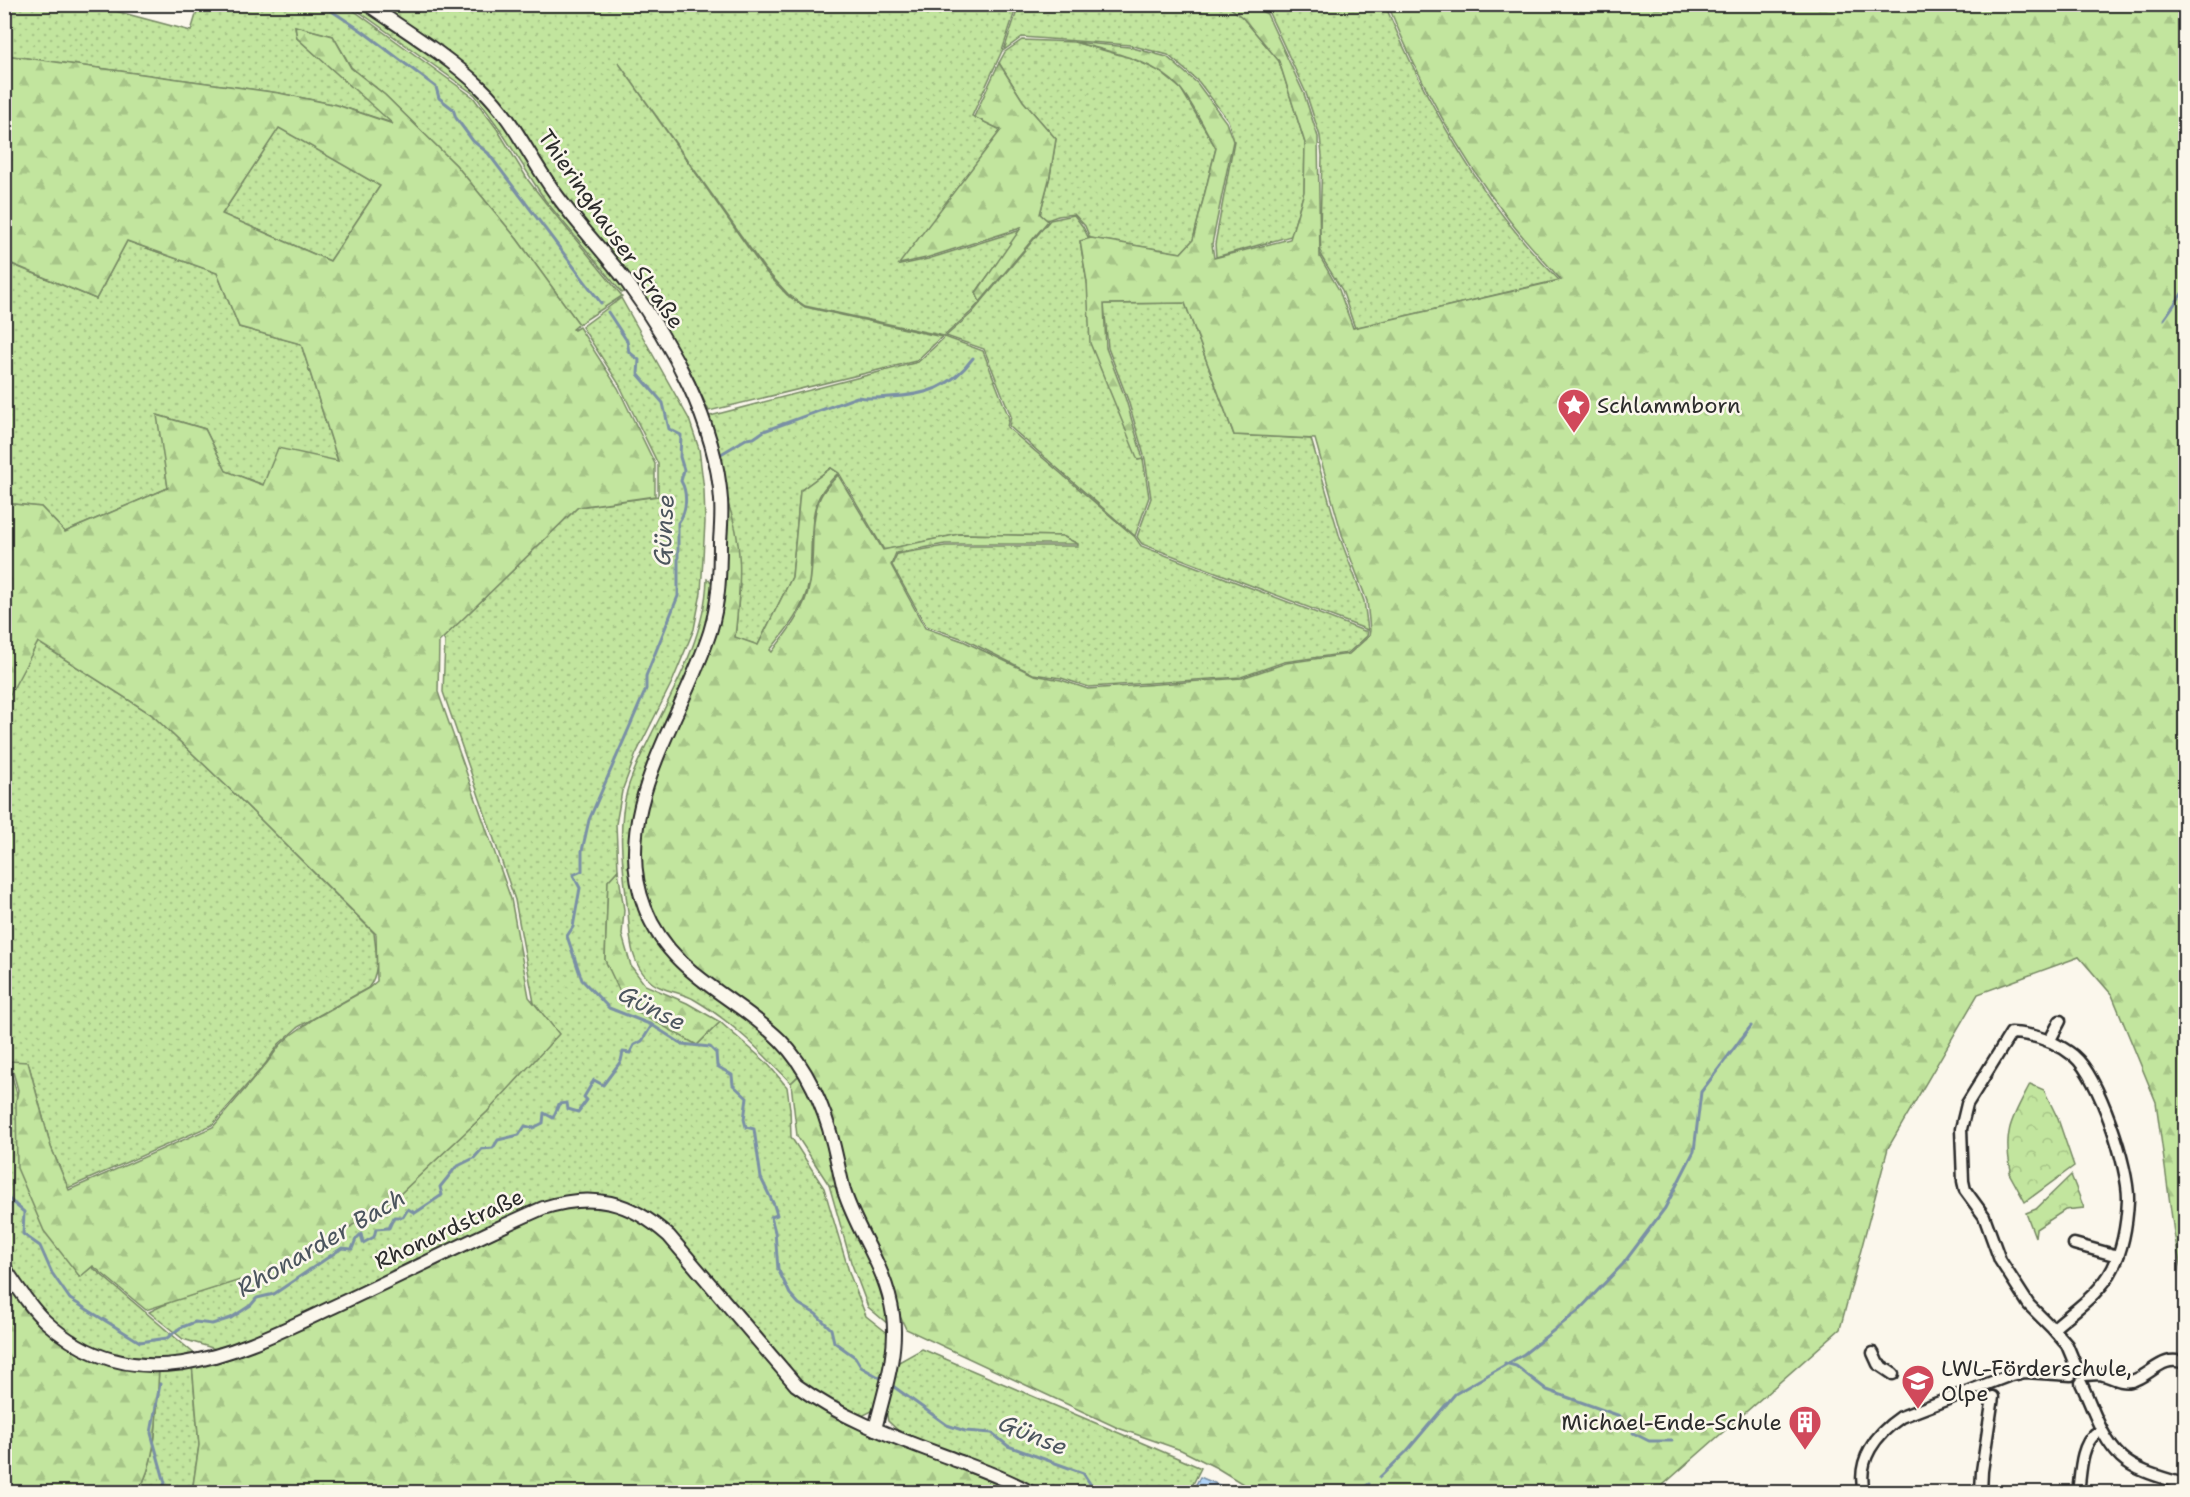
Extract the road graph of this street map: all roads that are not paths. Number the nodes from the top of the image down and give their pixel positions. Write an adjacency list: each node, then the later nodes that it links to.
1 (367, 4): 13 (street, Thieringhauser Straße)
2 (2060, 1021): 3 (street)
3 (2050, 1040): 5 (street); 7 (street)
4 (2074, 1244): 5 (street)
5 (2118, 1256): 7 (street)
6 (4, 1267): 13 (street, Rhonardstraße)
7 (2053, 1329): 11 (street)
8 (1873, 1353): 10 (street)
9 (2186, 1364): 11 (street)
10 (1893, 1374)
11 (2078, 1376): 15 (street); 17 (street)
12 (1993, 1397): 18 (street)
13 (875, 1429): 16 (street, Rhonardstraße)
14 (2095, 1434): 19 (street)
15 (2186, 1485)
16 (1030, 1492)
17 (1864, 1492)
18 (1981, 1492)
19 (2078, 1492)

